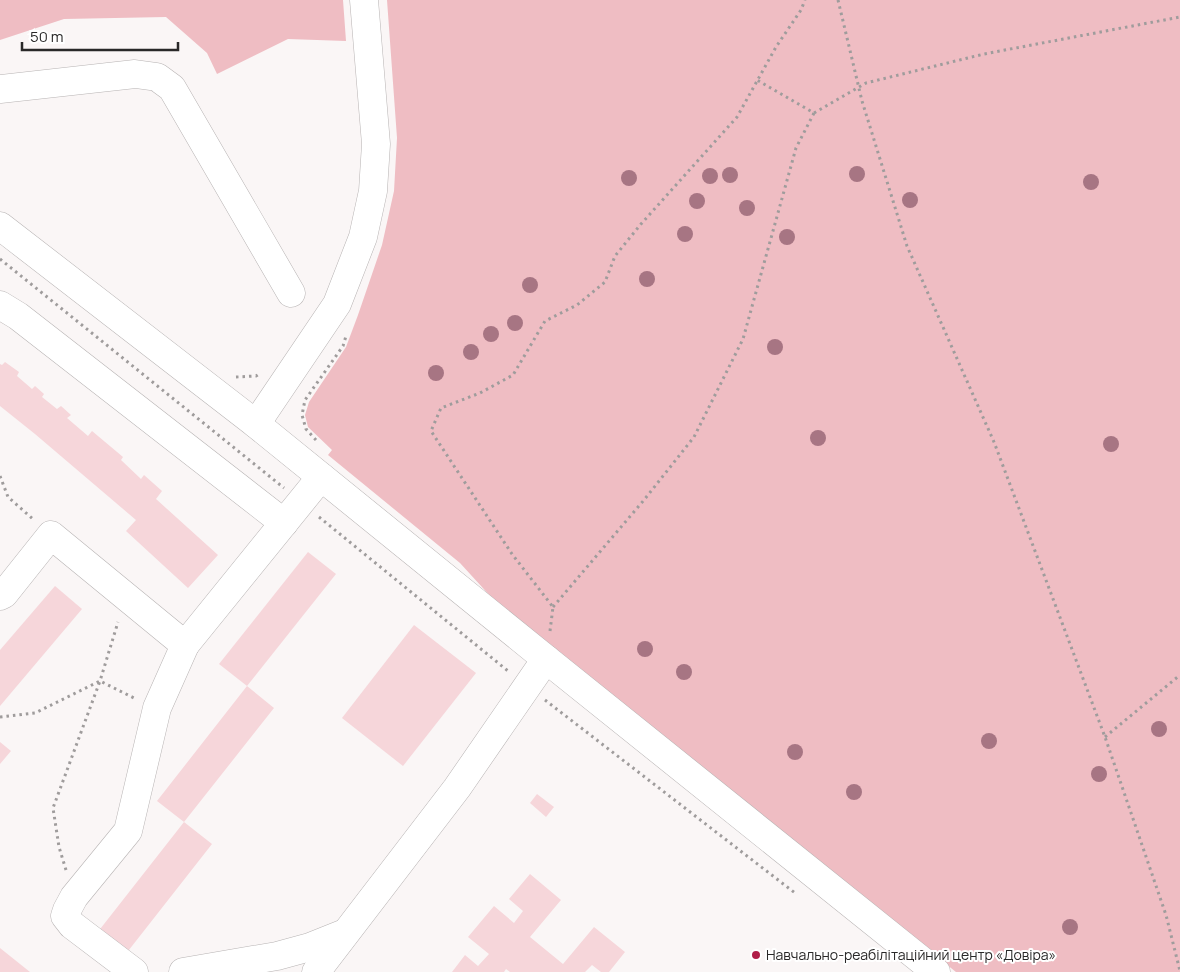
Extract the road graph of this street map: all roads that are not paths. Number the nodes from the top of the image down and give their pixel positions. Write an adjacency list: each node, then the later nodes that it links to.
1 (364, 0): 6 (street)
2 (0, 89): 4 (street)
3 (0, 226): 6 (street)
4 (291, 293)
5 (0, 305): 8 (street)
6 (256, 424): 7 (street)
7 (321, 476): 8 (street); 11 (street)
8 (292, 512): 10 (street)
9 (0, 596): 10 (street)
10 (185, 645): 13 (street)
11 (546, 659): 12 (street); 16 (street)
12 (345, 934): 14 (street); 15 (street)
13 (134, 972)
14 (183, 972)
15 (316, 972)
16 (936, 972)

